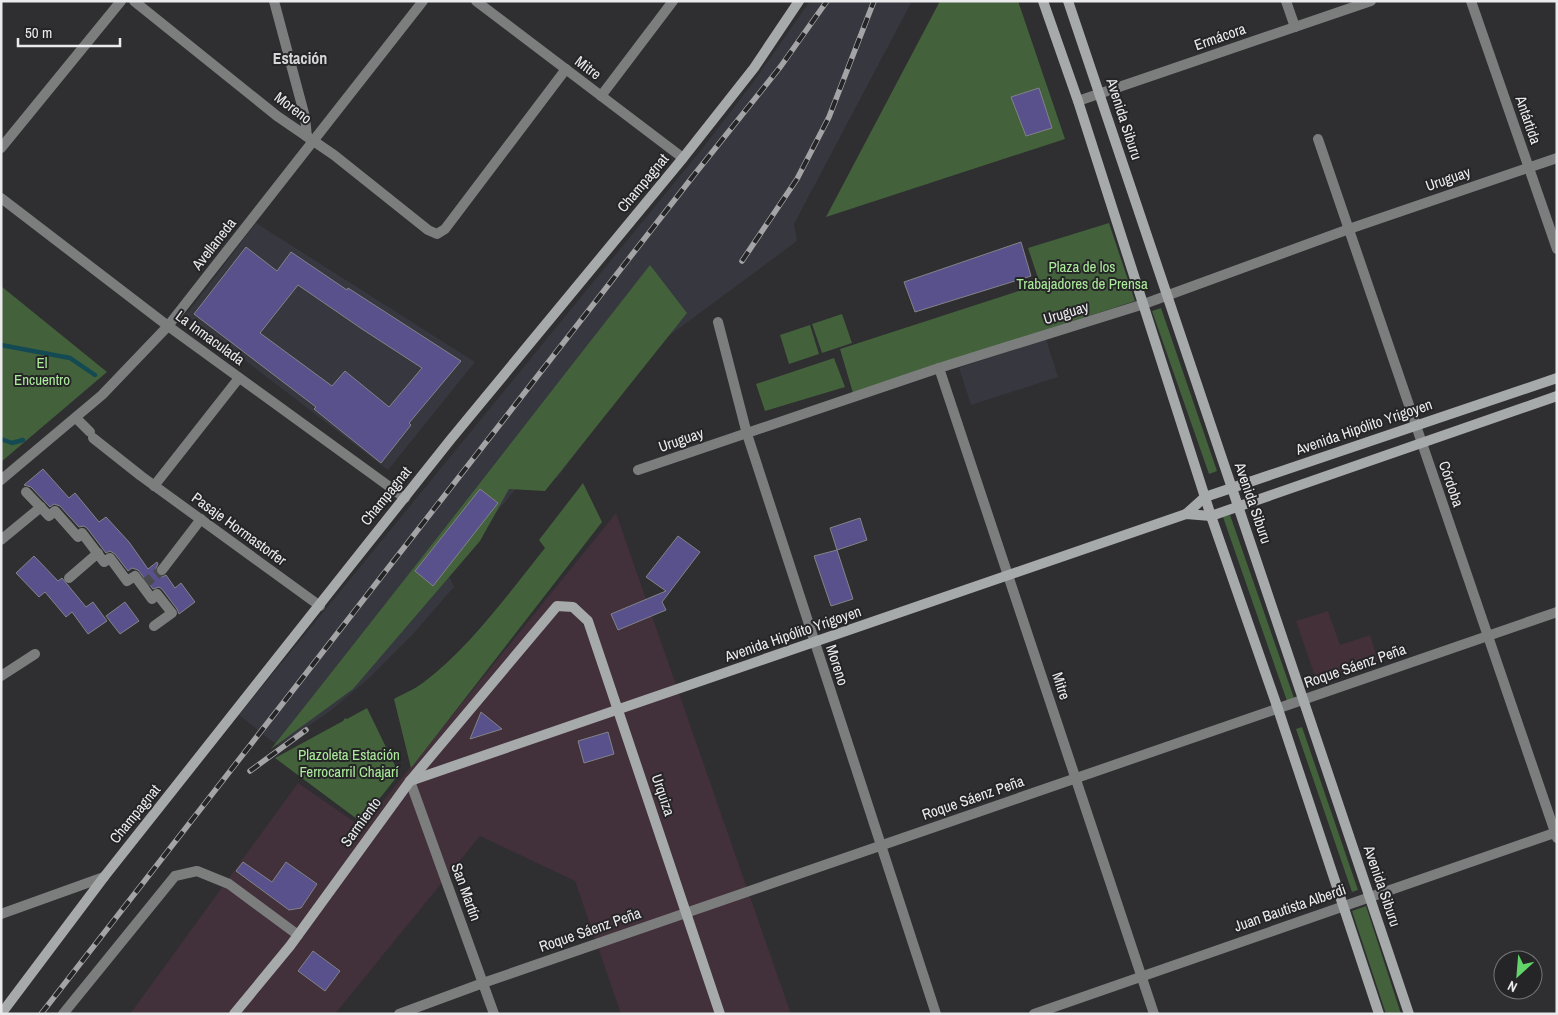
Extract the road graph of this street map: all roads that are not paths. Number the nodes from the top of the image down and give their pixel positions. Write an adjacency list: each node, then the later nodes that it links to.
1 (121, 1): 20 (street)
2 (134, 1): 19 (street, Moreno)
3 (274, 1): 19 (street)
4 (423, 1): 19 (street, Avellaneda)
5 (476, 1): 14 (street, Mitre)
6 (673, 1): 16 (street)
7 (799, 1): 21 (street, Champagnat)
8 (1043, 1): 17 (street)
9 (1068, 1): 15 (street, Avenida Siburu)
10 (1286, 1): 13 (street)
11 (1371, 1): 13 (street, Ermácora)
12 (1471, 1): 23 (street, Antártida)
13 (1295, 27): 15 (street, Ermácora)
14 (566, 69): 16 (street, Mitre); 19 (street, Moreno)
15 (1100, 94): 17 (street, Ermácora); 27 (street, Avenida Siburu)
16 (601, 96): 21 (street, Mitre)
17 (1078, 101): 28 (street)
18 (1318, 139): 25 (street, Córdoba)
19 (310, 140): 30 (street, Avellaneda)
20 (1, 148)
21 (683, 158): 45 (street, Champagnat)
22 (1557, 158): 23 (street, Uruguay)
23 (1529, 167): 25 (street, Uruguay); 26 (street, Antártida)
24 (1, 198): 30 (street, La Inmaculada)
25 (1349, 228): 27 (street, Uruguay); 36 (street, Córdoba)
26 (1557, 249)
27 (1167, 296): 28 (street, Uruguay); 42 (street, Avenida Siburu)
28 (1144, 304): 31 (street, Uruguay); 44 (street)
29 (718, 322): 37 (street, Moreno)
30 (168, 326): 32 (street, La Inmaculada); 35 (street, Avellaneda)
31 (939, 368): 37 (street, Uruguay); 54 (street, Mitre)
32 (240, 378): 41 (street); 45 (street, La Inmaculada)
33 (1557, 378): 36 (street, Avenida Hipólito Yrigoyen)
34 (1557, 396): 38 (street, Avenida Hipólito Yrigoyen)
35 (76, 418): 40 (street, Avellaneda); 41 (street, Pasaje Hormastorfer)
36 (1416, 426): 38 (street, Córdoba); 42 (street, Avenida Hipólito Yrigoyen)
37 (747, 434): 39 (street, Uruguay); 61 (street, Moreno)
38 (1421, 442): 46 (street, Avenida Hipólito Yrigoyen); 60 (street, Córdoba)
39 (638, 470)
40 (1, 480)
41 (154, 486): 50 (street, Pasaje Hormastorfer)
42 (1232, 488): 44 (street, Avenida Hipólito Yrigoyen); 46 (street, Avenida Siburu)
43 (26, 492): 47 (street)
44 (1205, 497): 48 (street, Avenida Hipólito Yrigoyen); 49 (street)
45 (405, 498): 56 (street, Champagnat)
46 (1238, 506): 49 (street, Avenida Hipólito Yrigoyen); 64 (street, Avenida Siburu)
47 (41, 507): 51 (street); 52 (street)
48 (1186, 514): 49 (street, Avenida Hipólito Yrigoyen); 54 (street, Avenida Hipólito Yrigoyen)
49 (1211, 516): 65 (street)
50 (200, 519): 53 (street); 56 (street, Pasaje Hormastorfer)
51 (1, 540)
52 (98, 553): 55 (street); 59 (street)
53 (162, 570)
54 (1009, 576): 61 (street, Avenida Hipólito Yrigoyen); 67 (street, Mitre)
55 (68, 578)
56 (320, 606): 71 (street, Champagnat)
57 (557, 606): 66 (street, Urquiza); 68 (street, Sarmiento)
58 (1557, 612): 60 (street, Roque Sáenz Peña)
59 (154, 626)
60 (1488, 636): 64 (street, Roque Sáenz Peña); 69 (street, Córdoba)
61 (814, 643): 66 (street, Avenida Hipólito Yrigoyen); 70 (street, Moreno)
62 (35, 654): 63 (street)
63 (1, 676)
64 (1303, 700): 65 (street, Roque Sáenz Peña); 72 (street, Avenida Siburu)
65 (1278, 708): 67 (street, Roque Sáenz Peña); 73 (street)
66 (618, 709): 68 (street, Avenida Hipólito Yrigoyen); 74 (street, Urquiza)
67 (1076, 778): 70 (street, Roque Sáenz Peña); 77 (street, Mitre)
68 (410, 781): 76 (street, Sarmiento); 78 (street, San Martín)
69 (1556, 834): 72 (street, Juan Bautista Alberdi)
70 (881, 846): 74 (street, Roque Sáenz Peña); 85 (street, Moreno)
71 (104, 877): 75 (street); 80 (street, Champagnat)
72 (1370, 896): 73 (street, Juan Bautista Alberdi); 89 (street, Avenida Siburu)
73 (1344, 906): 77 (street, Juan Bautista Alberdi); 88 (street)
74 (686, 913): 78 (street, Roque Sáenz Peña); 84 (street, Urquiza)
75 (1, 914)
76 (298, 936): 79 (street); 81 (street, Sarmiento)
77 (1142, 976): 86 (street, Juan Bautista Alberdi); 87 (street, Mitre)
78 (483, 983): 82 (street, Roque Sáenz Peña); 83 (street, San Martín)
79 (67, 1013)
80 (2, 1014)
81 (234, 1014)
82 (399, 1014)
83 (494, 1014)
84 (720, 1014)
85 (936, 1014)
86 (1034, 1014)
87 (1154, 1014)
88 (1379, 1014)
89 (1409, 1014)

